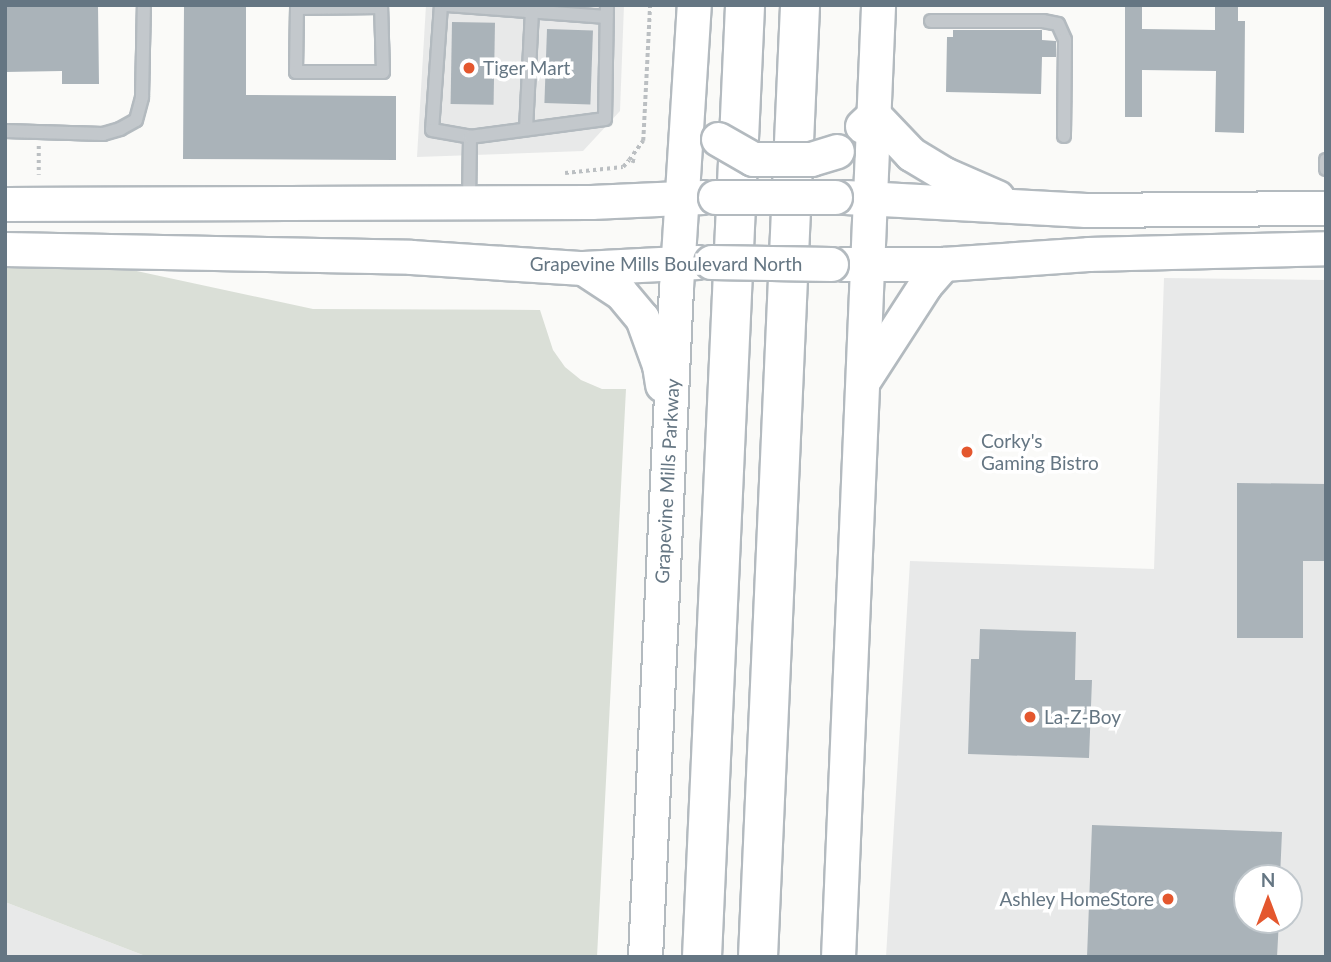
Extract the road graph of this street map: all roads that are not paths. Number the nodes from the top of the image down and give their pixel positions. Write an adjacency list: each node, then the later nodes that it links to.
1 (144, 5): 15 (lane)
2 (441, 5): 17 (lane)
3 (447, 5): 9 (lane)
4 (694, 5): 12 (main road, Grapevine Mills Parkway)
5 (745, 5): 35 (highway)
6 (800, 5): 36 (highway)
7 (878, 5): 13 (main road)
8 (381, 6): 8 (lane)
9 (532, 11): 10 (lane); 14 (lane)
10 (607, 11): 14 (lane)
11 (931, 21): 16 (lane)
12 (689, 92): 13 (main road, bridge); 20 (main road, Grapevine Mills Parkway)
13 (874, 115): 21 (main road); 24 (main road)
14 (526, 129): 17 (lane)
15 (5, 131)
16 (1064, 136)
17 (470, 137): 22 (lane)
18 (1326, 160): 19 (lane)
19 (1326, 169)
20 (681, 197): 21 (main road, bridge); 22 (main road); 28 (main road, Grapevine Mills Parkway)
21 (868, 197): 24 (main road); 30 (main road)
22 (469, 203): 23 (main road)
23 (5, 204)
24 (1018, 206): 25 (main road)
25 (1326, 208)
26 (1326, 248): 29 (main road, Grapevine Mills Boulevard North)
27 (5, 249): 31 (main road, Grapevine Mills Boulevard North)
28 (678, 262): 30 (main road, Grapevine Mills Boulevard North, bridge); 31 (main road, Grapevine Mills Boulevard North); 33 (main road, Grapevine Mills Parkway)
29 (943, 264): 30 (main road, Grapevine Mills Boulevard North); 32 (main road)
30 (867, 265): 32 (main road)
31 (583, 268): 33 (main road)
32 (862, 383): 37 (main road)
33 (670, 433): 34 (main road, Grapevine Mills Parkway)
34 (645, 957)
35 (702, 957)
36 (758, 957)
37 (838, 957)

